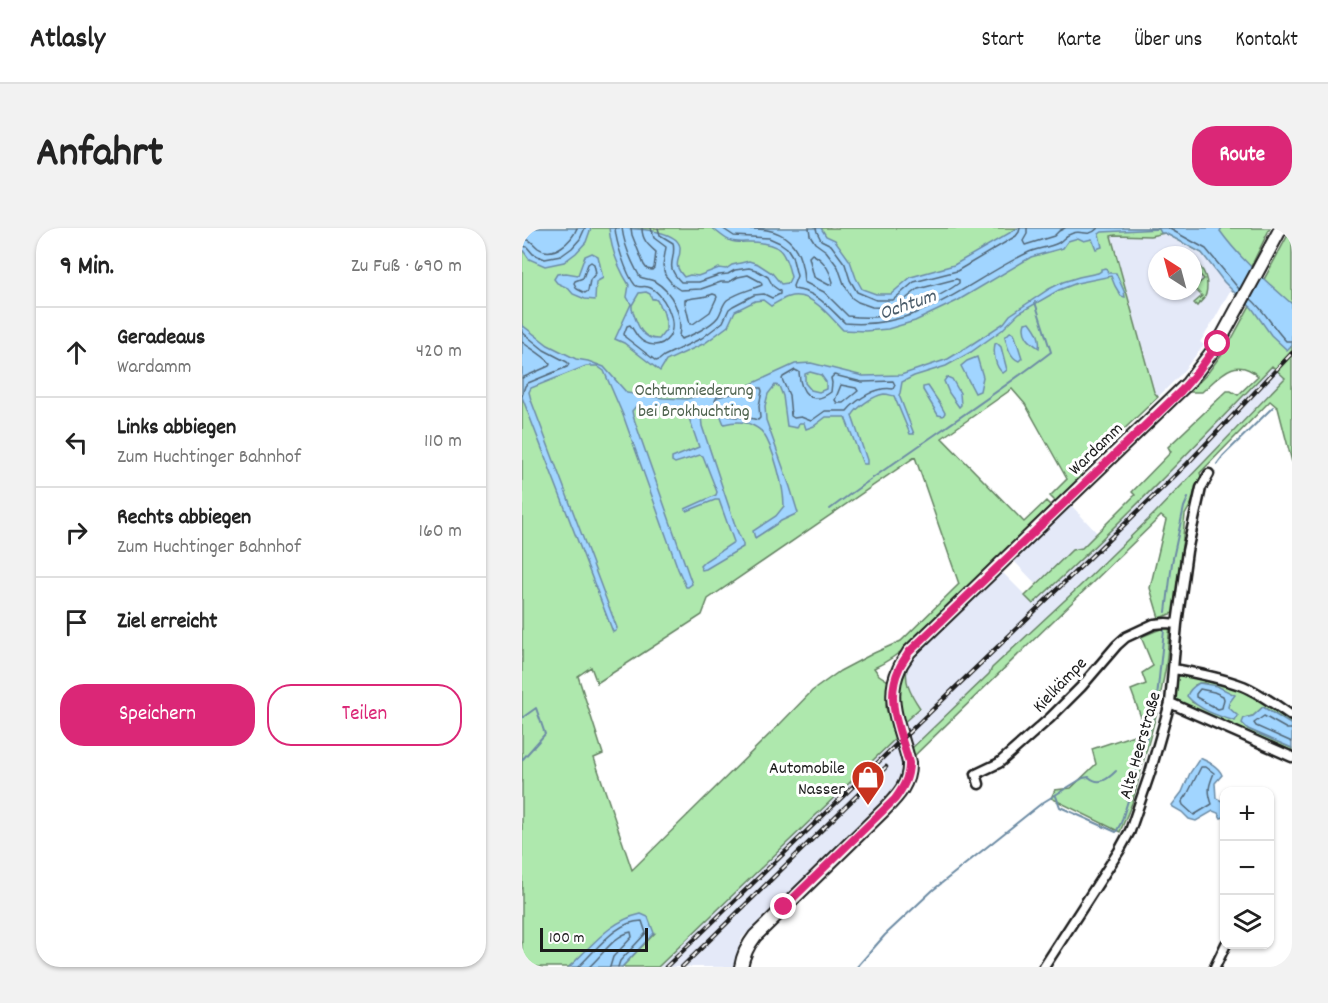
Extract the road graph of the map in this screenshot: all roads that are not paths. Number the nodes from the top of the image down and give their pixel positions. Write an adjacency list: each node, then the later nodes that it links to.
1 (1281, 228): 10 (street, Wardamm)
2 (1209, 474): 3 (street, Alte Heerstraße)
3 (1177, 624): 4 (street, Alte Heerstraße); 8 (street, Kielkämpe)
4 (1174, 669): 5 (street, Alte Heerstraße); 6 (street)
5 (1170, 703): 7 (street); 11 (street, Alte Heerstraße)
6 (1292, 716)
7 (1292, 757)
8 (979, 784)
9 (1224, 949): 12 (street)
10 (741, 967)
11 (1044, 967)
12 (1215, 967)

